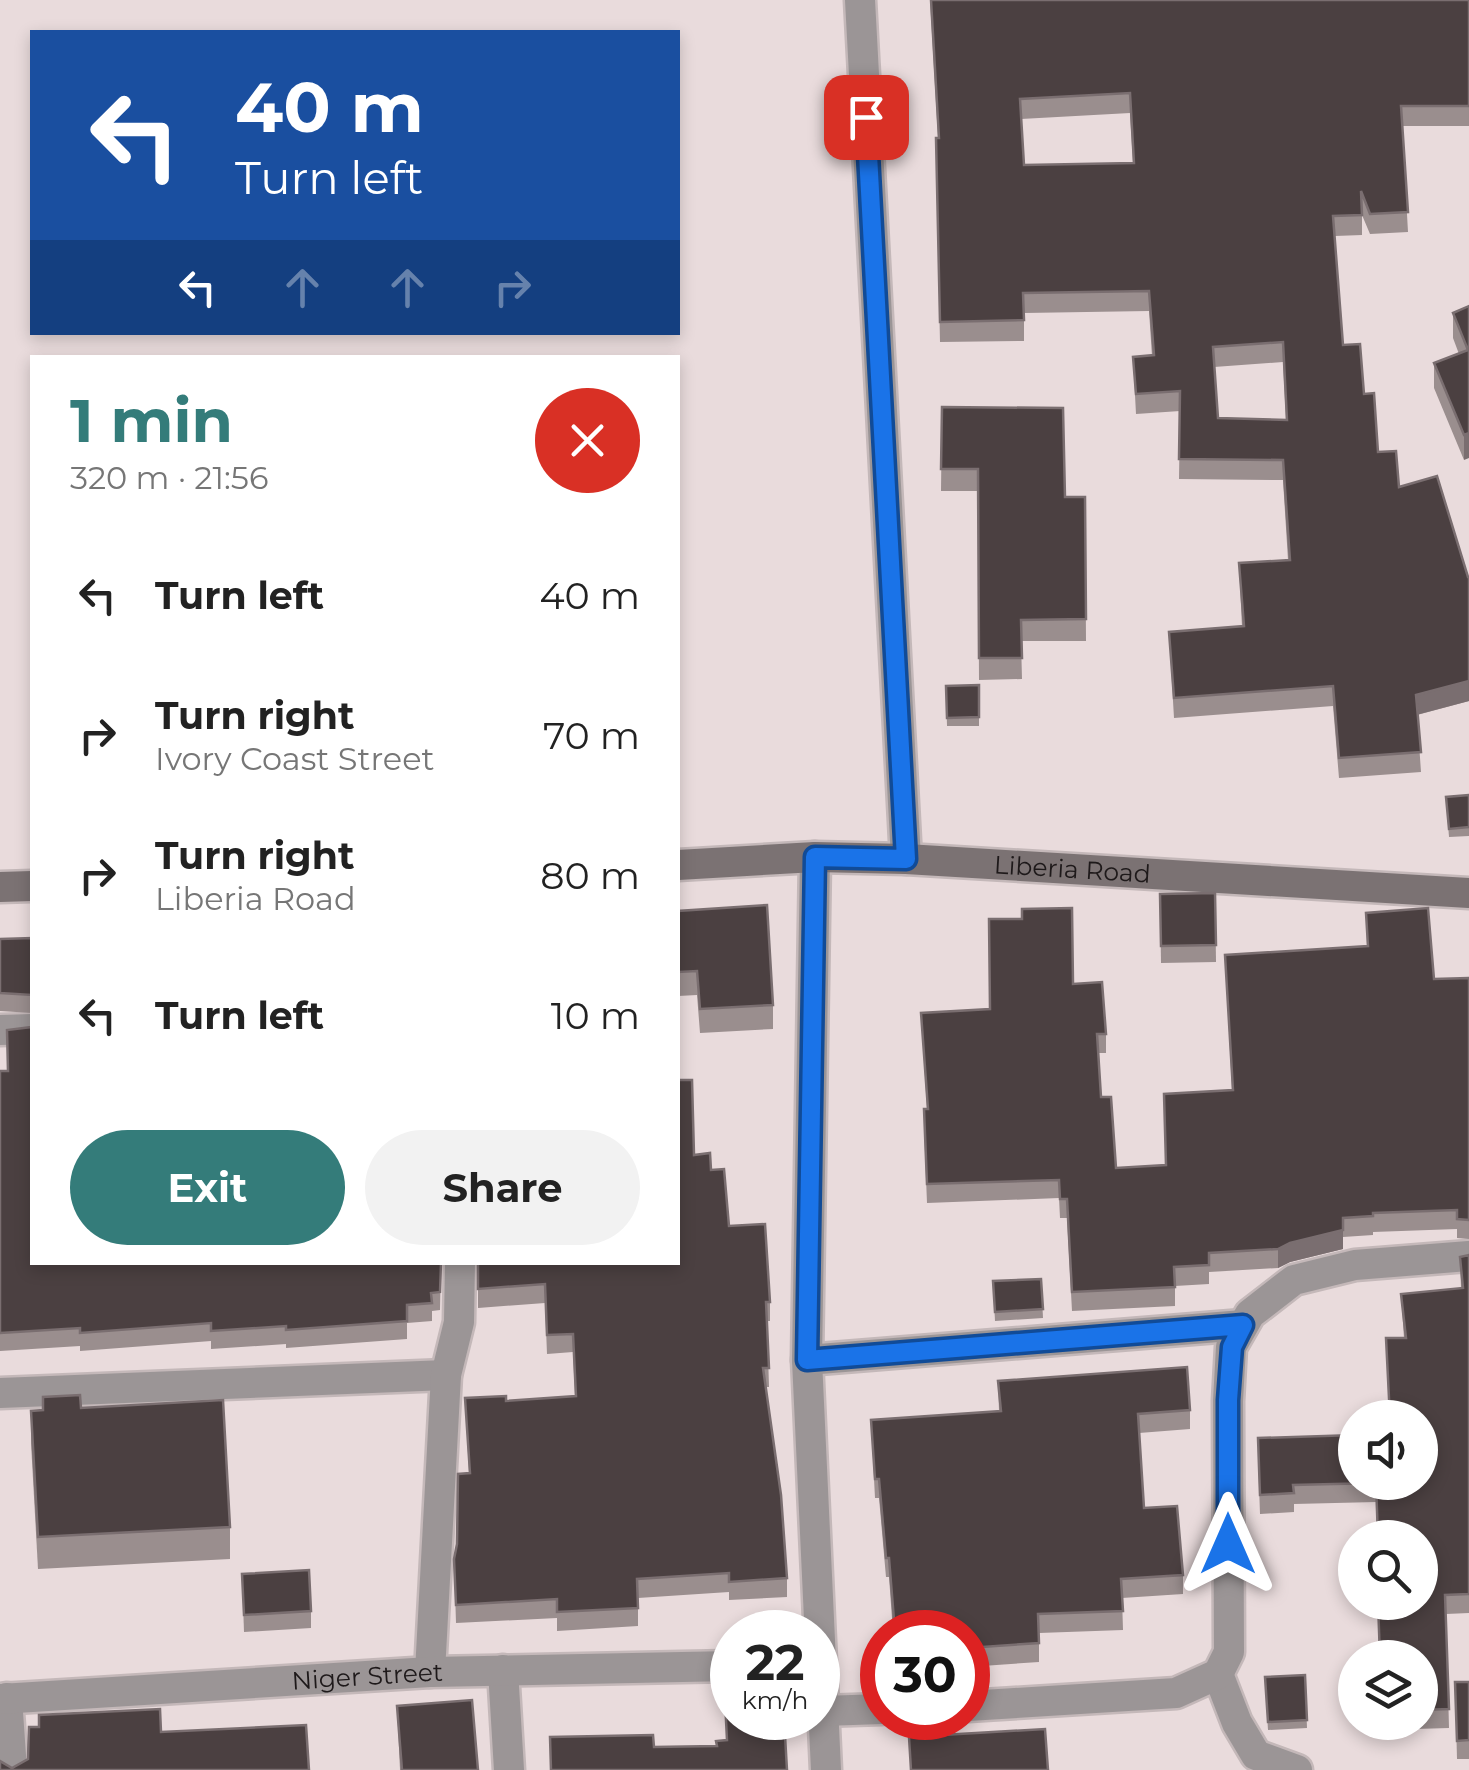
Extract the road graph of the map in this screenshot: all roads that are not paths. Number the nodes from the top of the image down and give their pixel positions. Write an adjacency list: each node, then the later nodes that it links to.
1 (860, 0): 3 (street)
2 (815, 857): 3 (street, Liberia Road); 4 (street, Liberia Road); 13 (street)
3 (906, 859): 7 (street, Liberia Road)
4 (680, 865)
5 (30, 886): 6 (street)
6 (0, 887)
7 (1469, 892)
8 (30, 1029): 9 (street)
9 (0, 1030)
10 (1469, 1256): 12 (street)
11 (460, 1265): 14 (street)
12 (1243, 1325): 13 (street); 20 (street)
13 (807, 1360): 16 (street)
14 (446, 1374): 15 (street); 19 (street)
15 (0, 1394)
16 (817, 1610)
17 (710, 1666): 18 (street, Niger Street)
18 (503, 1670): 19 (street, Niger Street); 25 (street)
19 (430, 1672): 21 (street, Niger Street)
20 (1218, 1674): 22 (street); 27 (street)
21 (3, 1698): 24 (street)
22 (990, 1705)
23 (824, 1740): 26 (street)
24 (12, 1770)
25 (509, 1770)
26 (826, 1770)
27 (1297, 1770)

